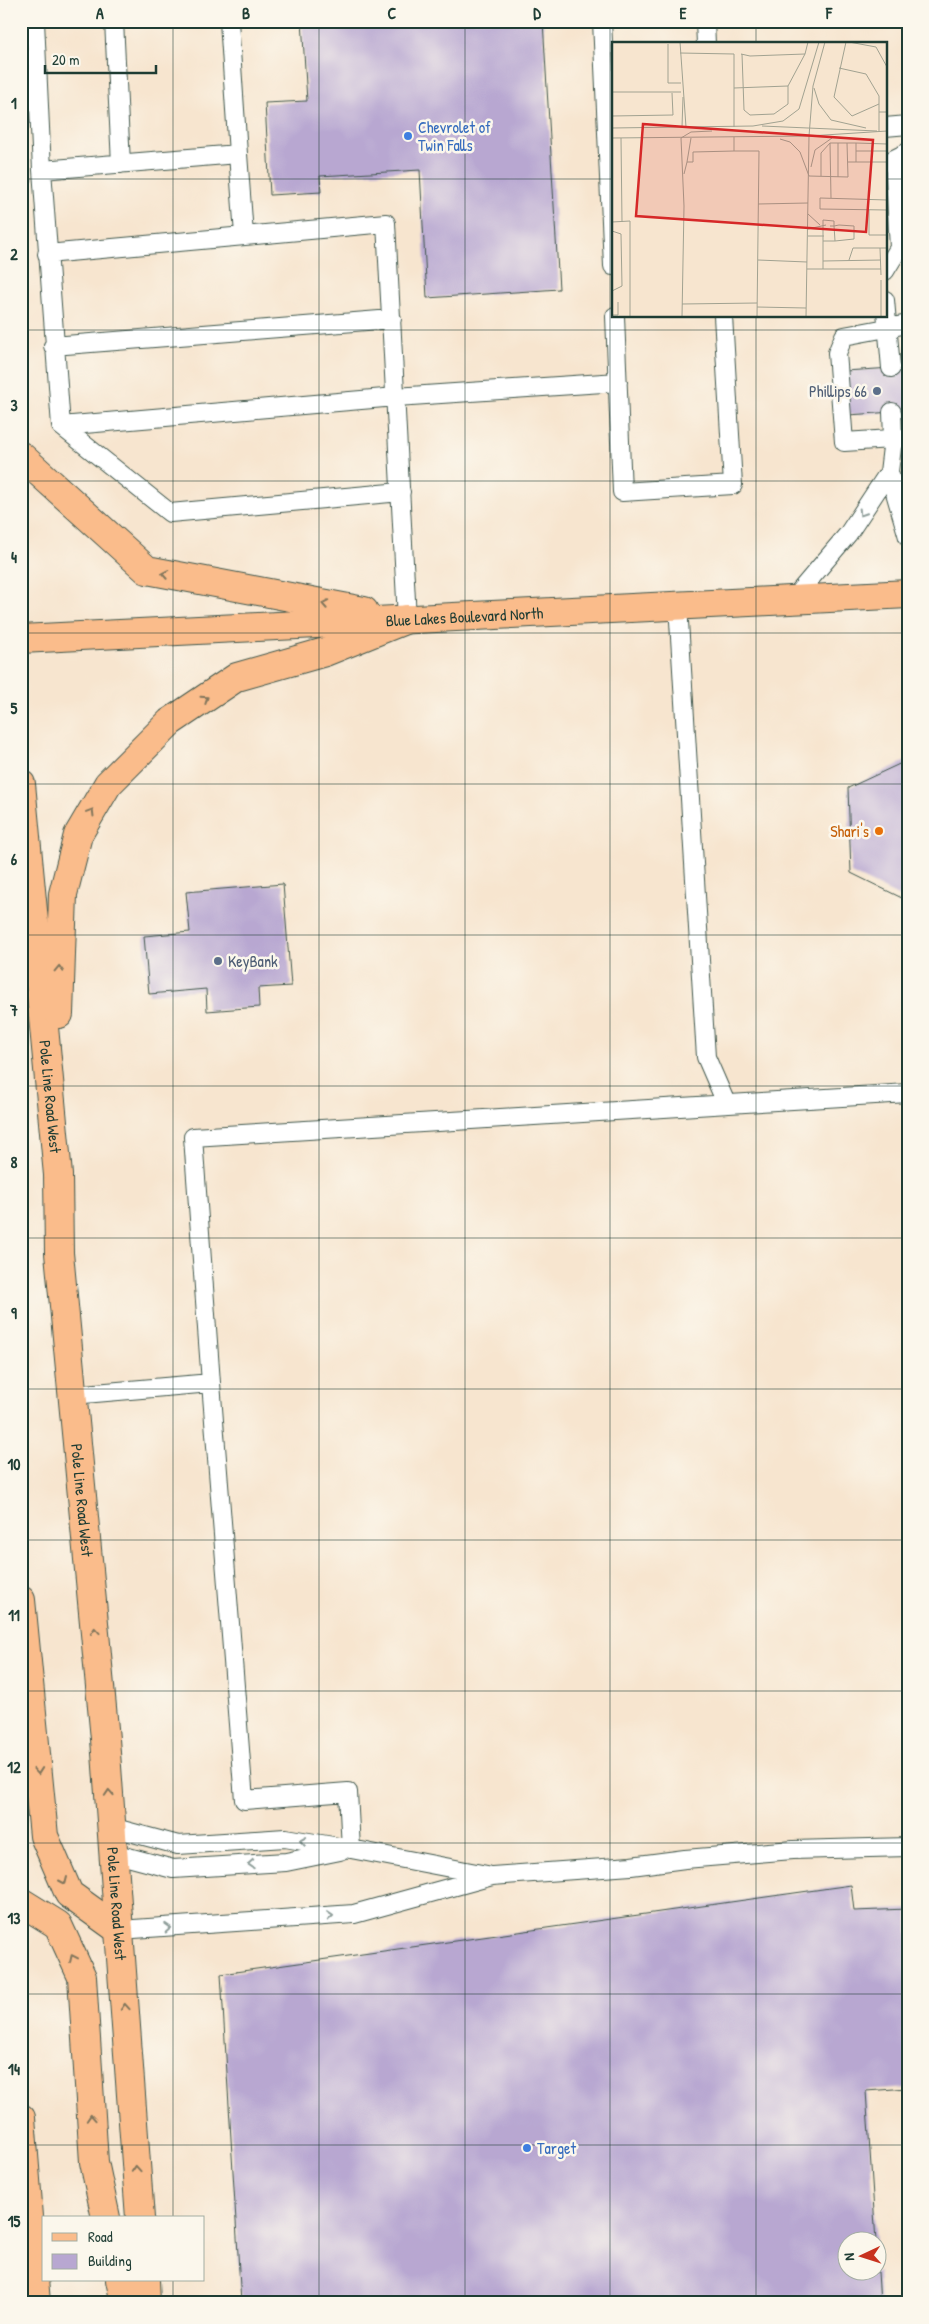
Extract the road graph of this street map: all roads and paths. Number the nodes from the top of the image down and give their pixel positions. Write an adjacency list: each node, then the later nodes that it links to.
1 (35, 21): 12 (lane)
2 (114, 21): 11 (lane)
3 (229, 21): 10 (lane)
4 (602, 21): 14 (lane)
5 (704, 21): 6 (lane)
6 (706, 42)
7 (908, 125): 8 (lane)
8 (886, 127)
9 (908, 152): 16 (lane)
10 (238, 154): 11 (lane); 13 (lane)
11 (121, 164): 12 (lane)
12 (42, 170): 15 (lane)
13 (244, 235): 15 (lane); 20 (lane)
14 (612, 244)
15 (47, 254): 23 (lane)
16 (886, 269)
17 (886, 309): 22 (lane)
18 (615, 318): 25 (lane)
19 (723, 318): 25 (lane)
20 (392, 319): 23 (lane); 26 (lane)
21 (908, 324): 22 (lane)
22 (888, 326): 24 (lane); 29 (lane)
23 (53, 346): 28 (lane)
24 (891, 368)
25 (618, 382): 26 (lane)
26 (396, 397): 28 (lane); 32 (lane)
27 (892, 412): 29 (lane)
28 (61, 426): 32 (lane)
29 (900, 438): 31 (lane)
30 (21, 456): 37 (main road, one-way to 30)
31 (889, 472): 33 (lane); 35 (lane, one-way to 35)
32 (402, 492): 37 (lane)
33 (908, 537)
34 (908, 594): 35 (main road, Blue Lakes Boulevard North)
35 (793, 599): 36 (main road, Blue Lakes Boulevard North)
36 (678, 605): 37 (main road, Blue Lakes Boulevard North); 41 (lane)
37 (407, 619): 38 (main road, Blue Lakes Boulevard North); 42 (main road, one-way to 37)
38 (21, 640)
39 (21, 784): 42 (main road, Pole Line Road West)
40 (908, 1093): 41 (lane)
41 (726, 1103): 43 (lane)
42 (58, 1175): 44 (main road, Pole Line Road West)
43 (211, 1383): 44 (lane); 48 (lane)
44 (72, 1395): 46 (main road, Pole Line Road West, one-way to 44)
45 (21, 1600): 51 (main road, one-way to 51)
46 (112, 1840): 48 (lane, one-way to 46); 48 (lane, one-way to 46); 51 (main road, Pole Line Road West)
47 (908, 1847): 49 (lane)
48 (351, 1849): 49 (lane)
49 (492, 1876): 51 (lane, one-way to 49)
50 (21, 1902): 53 (main road, one-way to 50)
51 (119, 1930): 54 (main road, Pole Line Road West, one-way to 51)
52 (21, 2118): 57 (main road)
53 (106, 2216)
54 (140, 2216)
55 (120, 2282): 58 (main road)
56 (145, 2282): 59 (main road)
57 (36, 2303)
58 (125, 2303)
59 (146, 2303)

